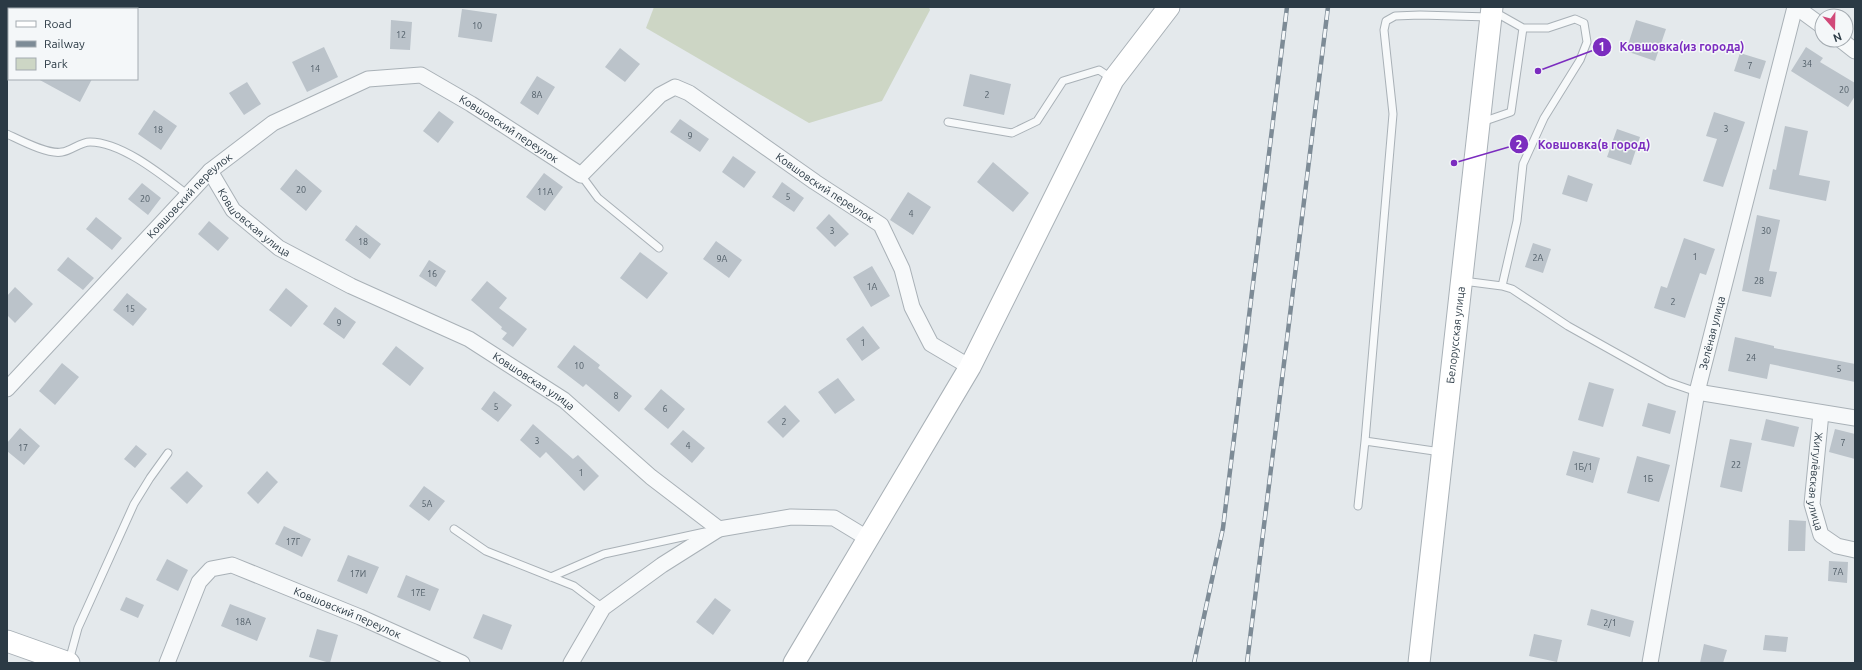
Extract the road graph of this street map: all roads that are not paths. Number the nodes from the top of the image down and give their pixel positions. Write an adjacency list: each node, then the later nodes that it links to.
1 (1168, 7): 6 (street)
2 (1796, 7): 4 (street); 18 (street, Зелёная улица)
3 (1492, 11): 5 (lane); 8 (street, Белорусская улица); 21 (lane)
4 (1814, 20)
5 (1523, 28): 8 (lane); 15 (lane)
6 (1113, 80): 7 (lane); 16 (street)
7 (948, 122)
8 (1480, 122): 14 (street, Белорусская улица)
9 (7, 134): 12 (lane)
10 (210, 171): 11 (street, Ковшовский переулок); 12 (street, Ковшовский переулок); 26 (street, Ковшовская улица)
11 (581, 175): 13 (lane); 16 (street, Ковшовский переулок)
12 (188, 194): 17 (street, Ковшовский переулок)
13 (659, 248)
14 (1462, 281): 15 (lane); 22 (street, Белорусская улица)
15 (1502, 286): 18 (lane)
16 (970, 367): 27 (street)
17 (7, 389)
18 (1697, 392): 19 (street); 38 (street, Зелёная улица)
19 (1821, 413): 20 (street); 28 (street, Жигулёвская улица)
20 (1855, 418)
21 (1365, 441): 22 (lane); 24 (lane)
22 (1443, 452): 37 (street, Белорусская улица)
23 (168, 453): 32 (lane)
24 (1358, 506)
25 (454, 529): 29 (lane)
26 (719, 529): 27 (street); 29 (lane); 30 (street)
27 (867, 538): 36 (street)
28 (1855, 550)
29 (550, 577): 30 (lane)
30 (604, 608): 35 (street)
31 (7, 641): 32 (street)
32 (68, 663)
33 (167, 663): 34 (street, Ковшовский переулок)
34 (462, 663)
35 (571, 663)
36 (794, 663)
37 (1419, 663)
38 (1650, 663)

